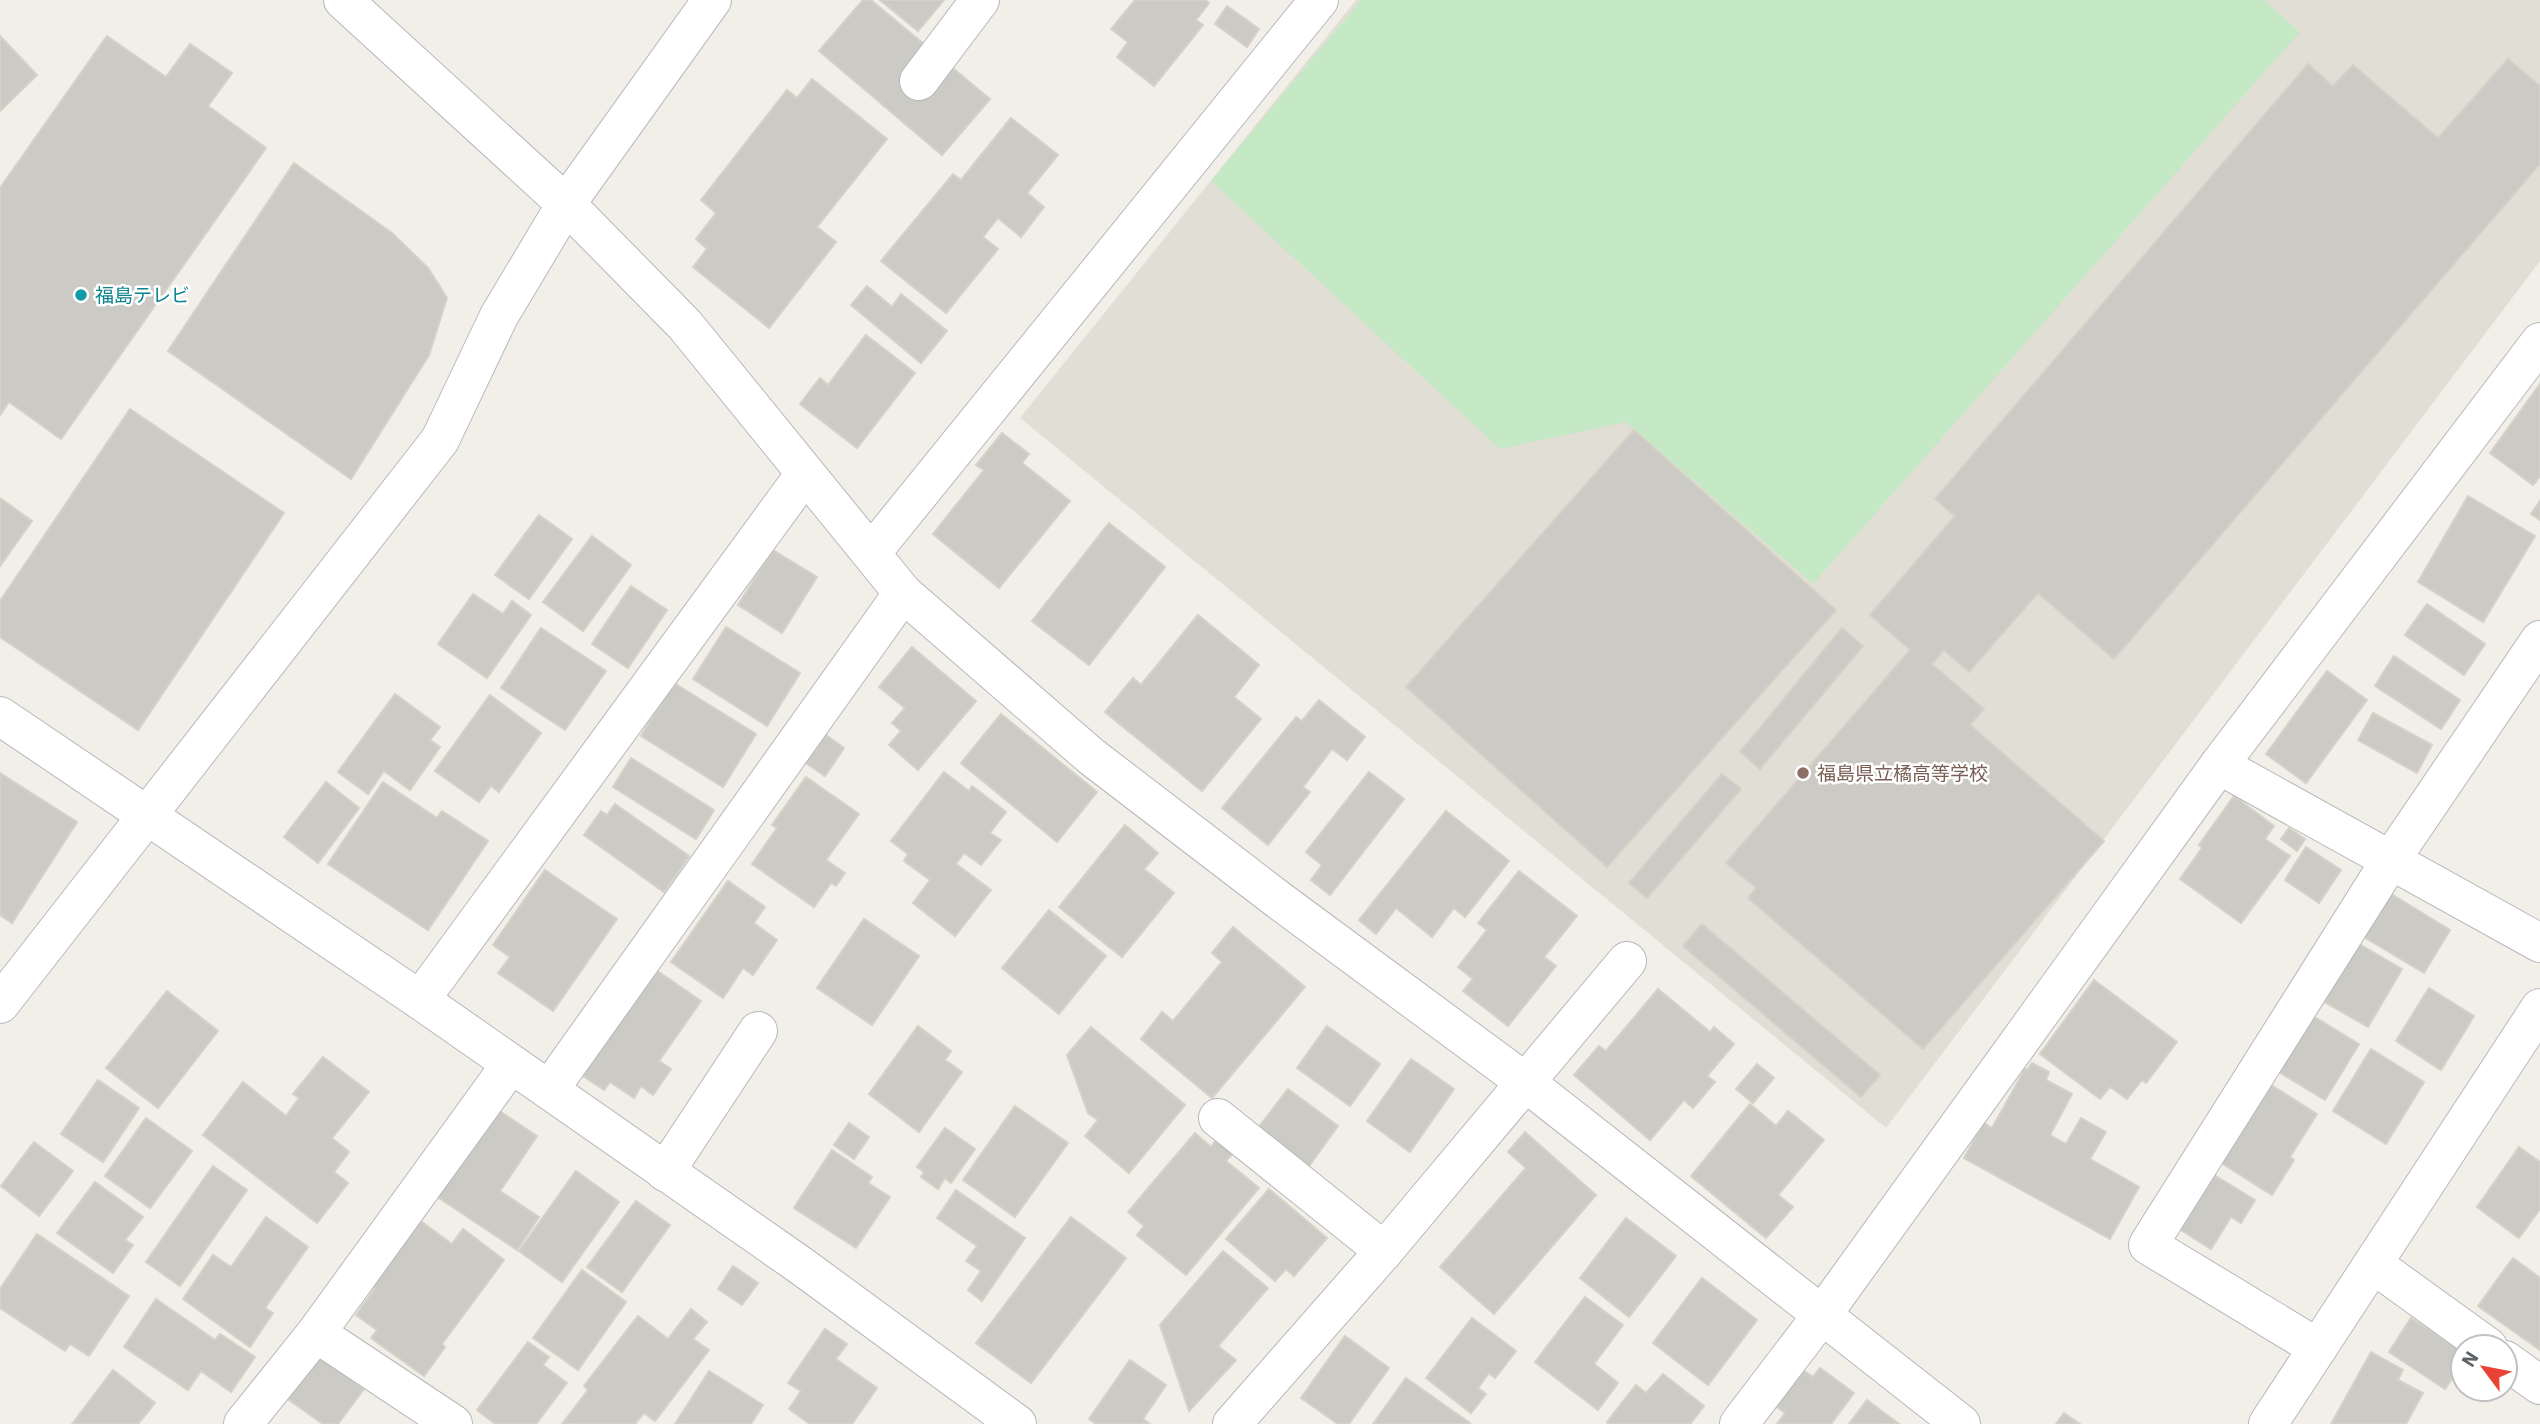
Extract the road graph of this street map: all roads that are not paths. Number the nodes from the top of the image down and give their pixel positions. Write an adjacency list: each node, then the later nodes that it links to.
1 (343, 0): 6 (street)
2 (712, 0): 6 (street)
3 (980, 0): 5 (street)
4 (1320, 0): 9 (street)
5 (919, 81)
6 (566, 204): 8 (street); 14 (street)
7 (2540, 342): 13 (street)
8 (805, 474): 9 (street); 18 (street)
9 (872, 552): 10 (street)
10 (904, 593): 23 (street); 24 (street)
11 (2540, 640): 15 (street)
12 (0, 716): 14 (street)
13 (2219, 765): 15 (street); 29 (street)
14 (146, 815): 18 (street); 19 (street)
15 (2390, 861): 16 (street); 32 (street)
16 (2540, 943)
17 (1627, 961): 23 (street)
18 (420, 1000): 22 (street)
19 (0, 1004)
20 (2540, 1008): 28 (street)
21 (758, 1031): 26 (street)
22 (510, 1064): 24 (street); 30 (street)
23 (1525, 1082): 27 (street); 29 (street)
24 (549, 1090): 26 (street)
25 (1218, 1118): 27 (street)
26 (665, 1172): 37 (street)
27 (1384, 1251): 38 (street)
28 (2373, 1264): 31 (street); 32 (street)
29 (1822, 1315): 39 (street); 40 (street)
30 (316, 1333): 35 (street); 36 (street)
31 (2469, 1333)
32 (2318, 1348): 41 (street)
33 (2519, 1370): 34 (street)
34 (2540, 1385)
35 (243, 1424)
36 (453, 1424)
37 (1017, 1424)
38 (1231, 1424)
39 (1739, 1424)
40 (1961, 1424)
41 (2268, 1424)

